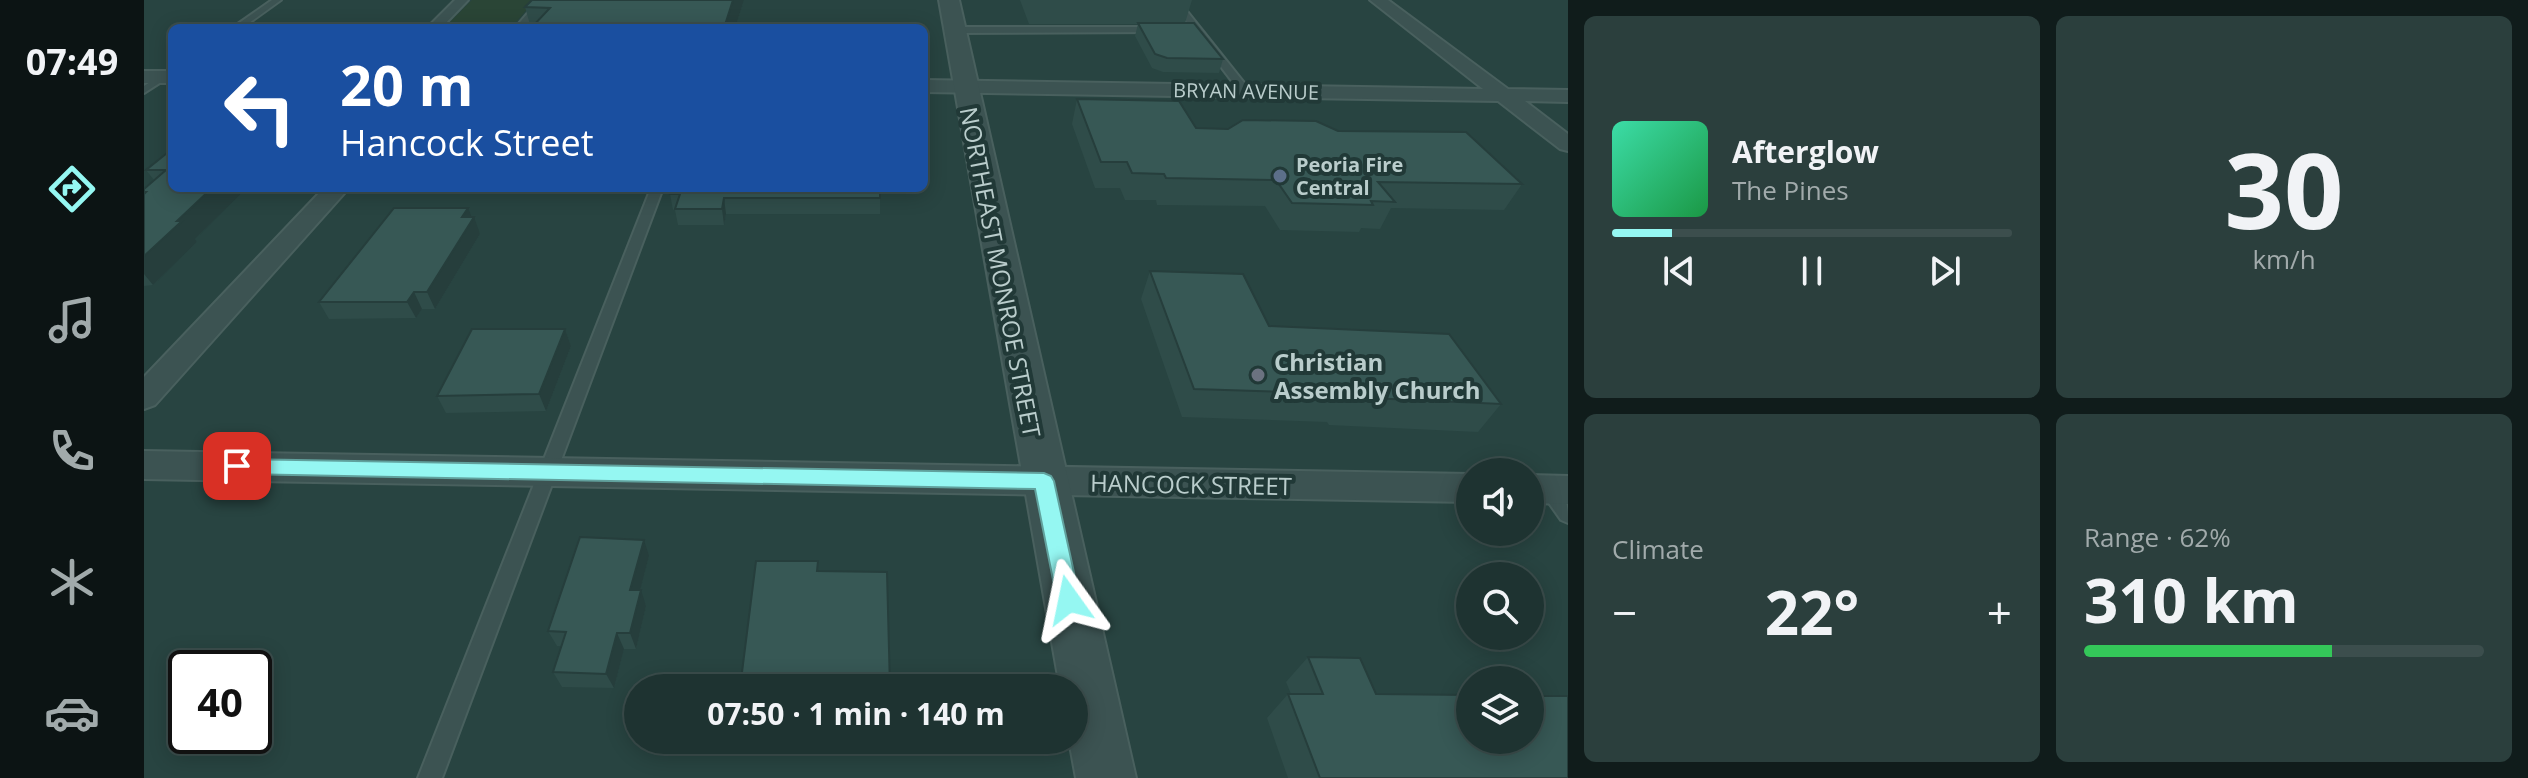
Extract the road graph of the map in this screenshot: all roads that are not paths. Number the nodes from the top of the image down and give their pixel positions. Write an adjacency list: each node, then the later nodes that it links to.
1 (277, 0): 7 (lane)
2 (462, 0): 8 (street)
3 (545, 0): 9 (street)
4 (1174, 0): 12 (lane)
5 (1378, 0): 18 (street)
6 (952, 15): 10 (lane); 15 (street, NORTHEAST MONROE STREET)
7 (242, 24)
8 (438, 24)
9 (525, 24)
10 (1167, 30)
11 (1183, 30): 12 (lane)
12 (1198, 30): 17 (lane)
13 (163, 76): 16 (lane)
14 (928, 86): 15 (street, BRYAN AVENUE)
15 (964, 86): 17 (street, BRYAN AVENUE); 26 (street, NORTHEAST MONROE STREET)
16 (144, 90)
17 (1245, 91): 18 (street, BRYAN AVENUE)
18 (1506, 95): 19 (street, BRYAN AVENUE); 20 (street)
19 (1568, 96)
20 (1568, 144)
21 (333, 192): 23 (street)
22 (655, 192): 25 (lane)
23 (144, 397)
24 (144, 465): 25 (street, HANCOCK STREET)
25 (548, 472): 26 (street, HANCOCK STREET); 28 (lane)
26 (1044, 481): 27 (street, HANCOCK STREET); 29 (street, NORTHEAST MONROE STREET)
27 (1456, 488)
28 (430, 778)
29 (1106, 778)

